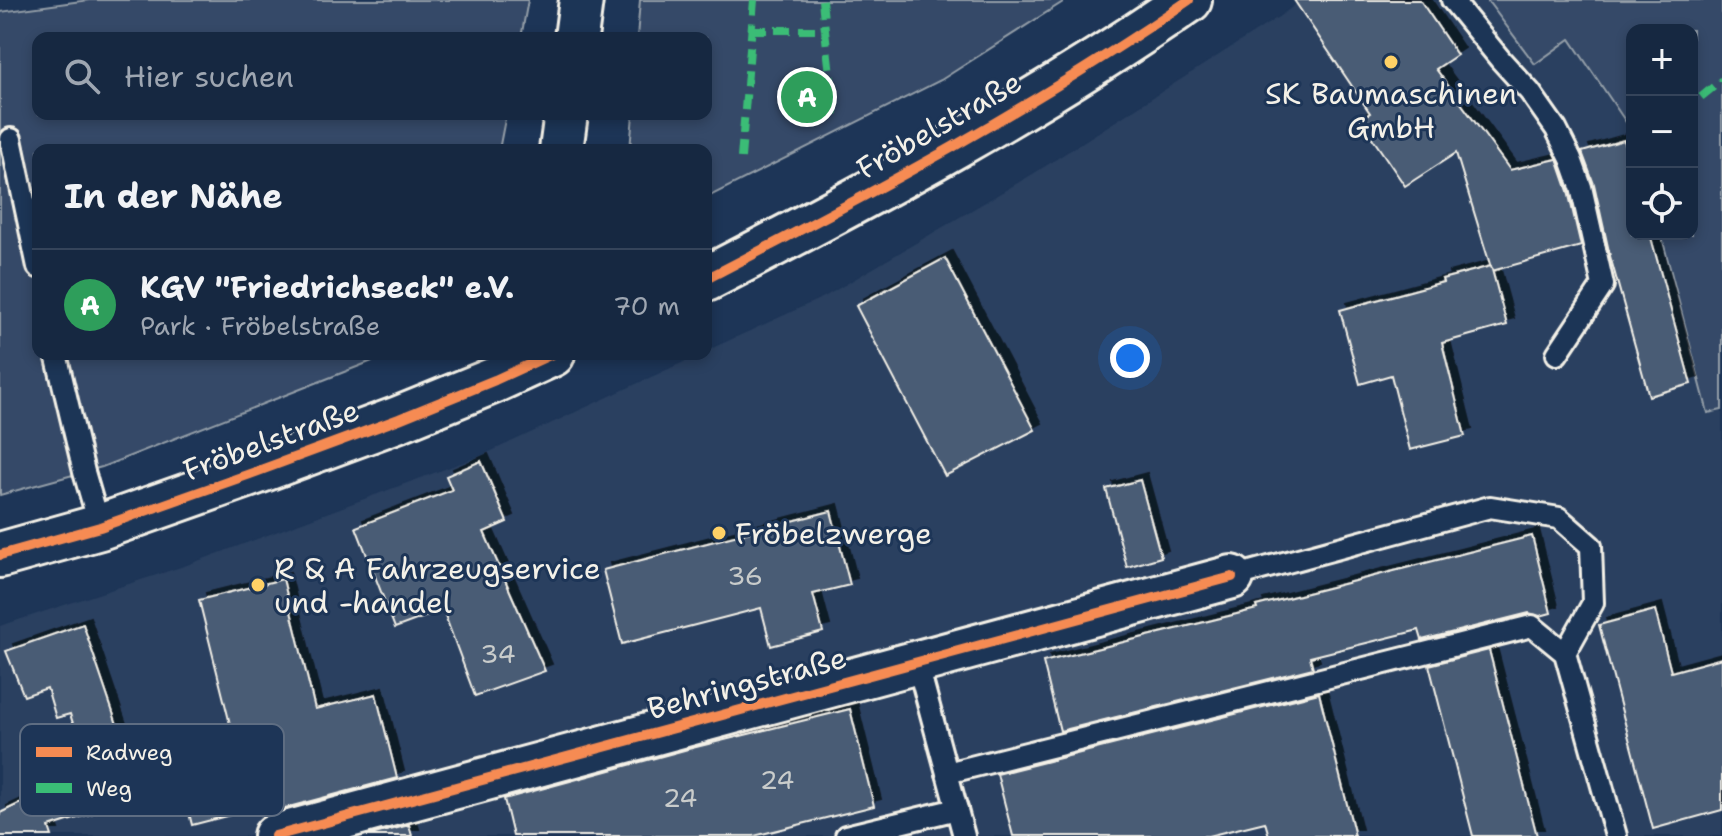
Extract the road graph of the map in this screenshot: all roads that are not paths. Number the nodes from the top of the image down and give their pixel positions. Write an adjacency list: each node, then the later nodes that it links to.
1 (581, 0): 4 (street)
2 (1189, 0): 9 (main road, Fröbelstraße)
3 (1452, 0): 10 (lane)
4 (577, 32)
5 (565, 120): 7 (street)
6 (11, 139): 8 (lane)
7 (562, 144)
8 (32, 239)
9 (712, 276)
10 (1557, 354)
11 (57, 360): 13 (lane)
12 (532, 360): 13 (main road, Fröbelstraße)
13 (100, 527): 14 (main road, Fröbelstraße)
14 (0, 555)
15 (1232, 577): 16 (lane); 17 (street, Behringstraße)
16 (1565, 653): 18 (lane); 23 (lane)
17 (917, 662): 18 (lane); 20 (street, Behringstraße)
18 (947, 773): 19 (lane)
19 (957, 809): 21 (lane); 22 (lane)
20 (275, 836)
21 (846, 836)
22 (964, 836)
23 (1616, 836)

